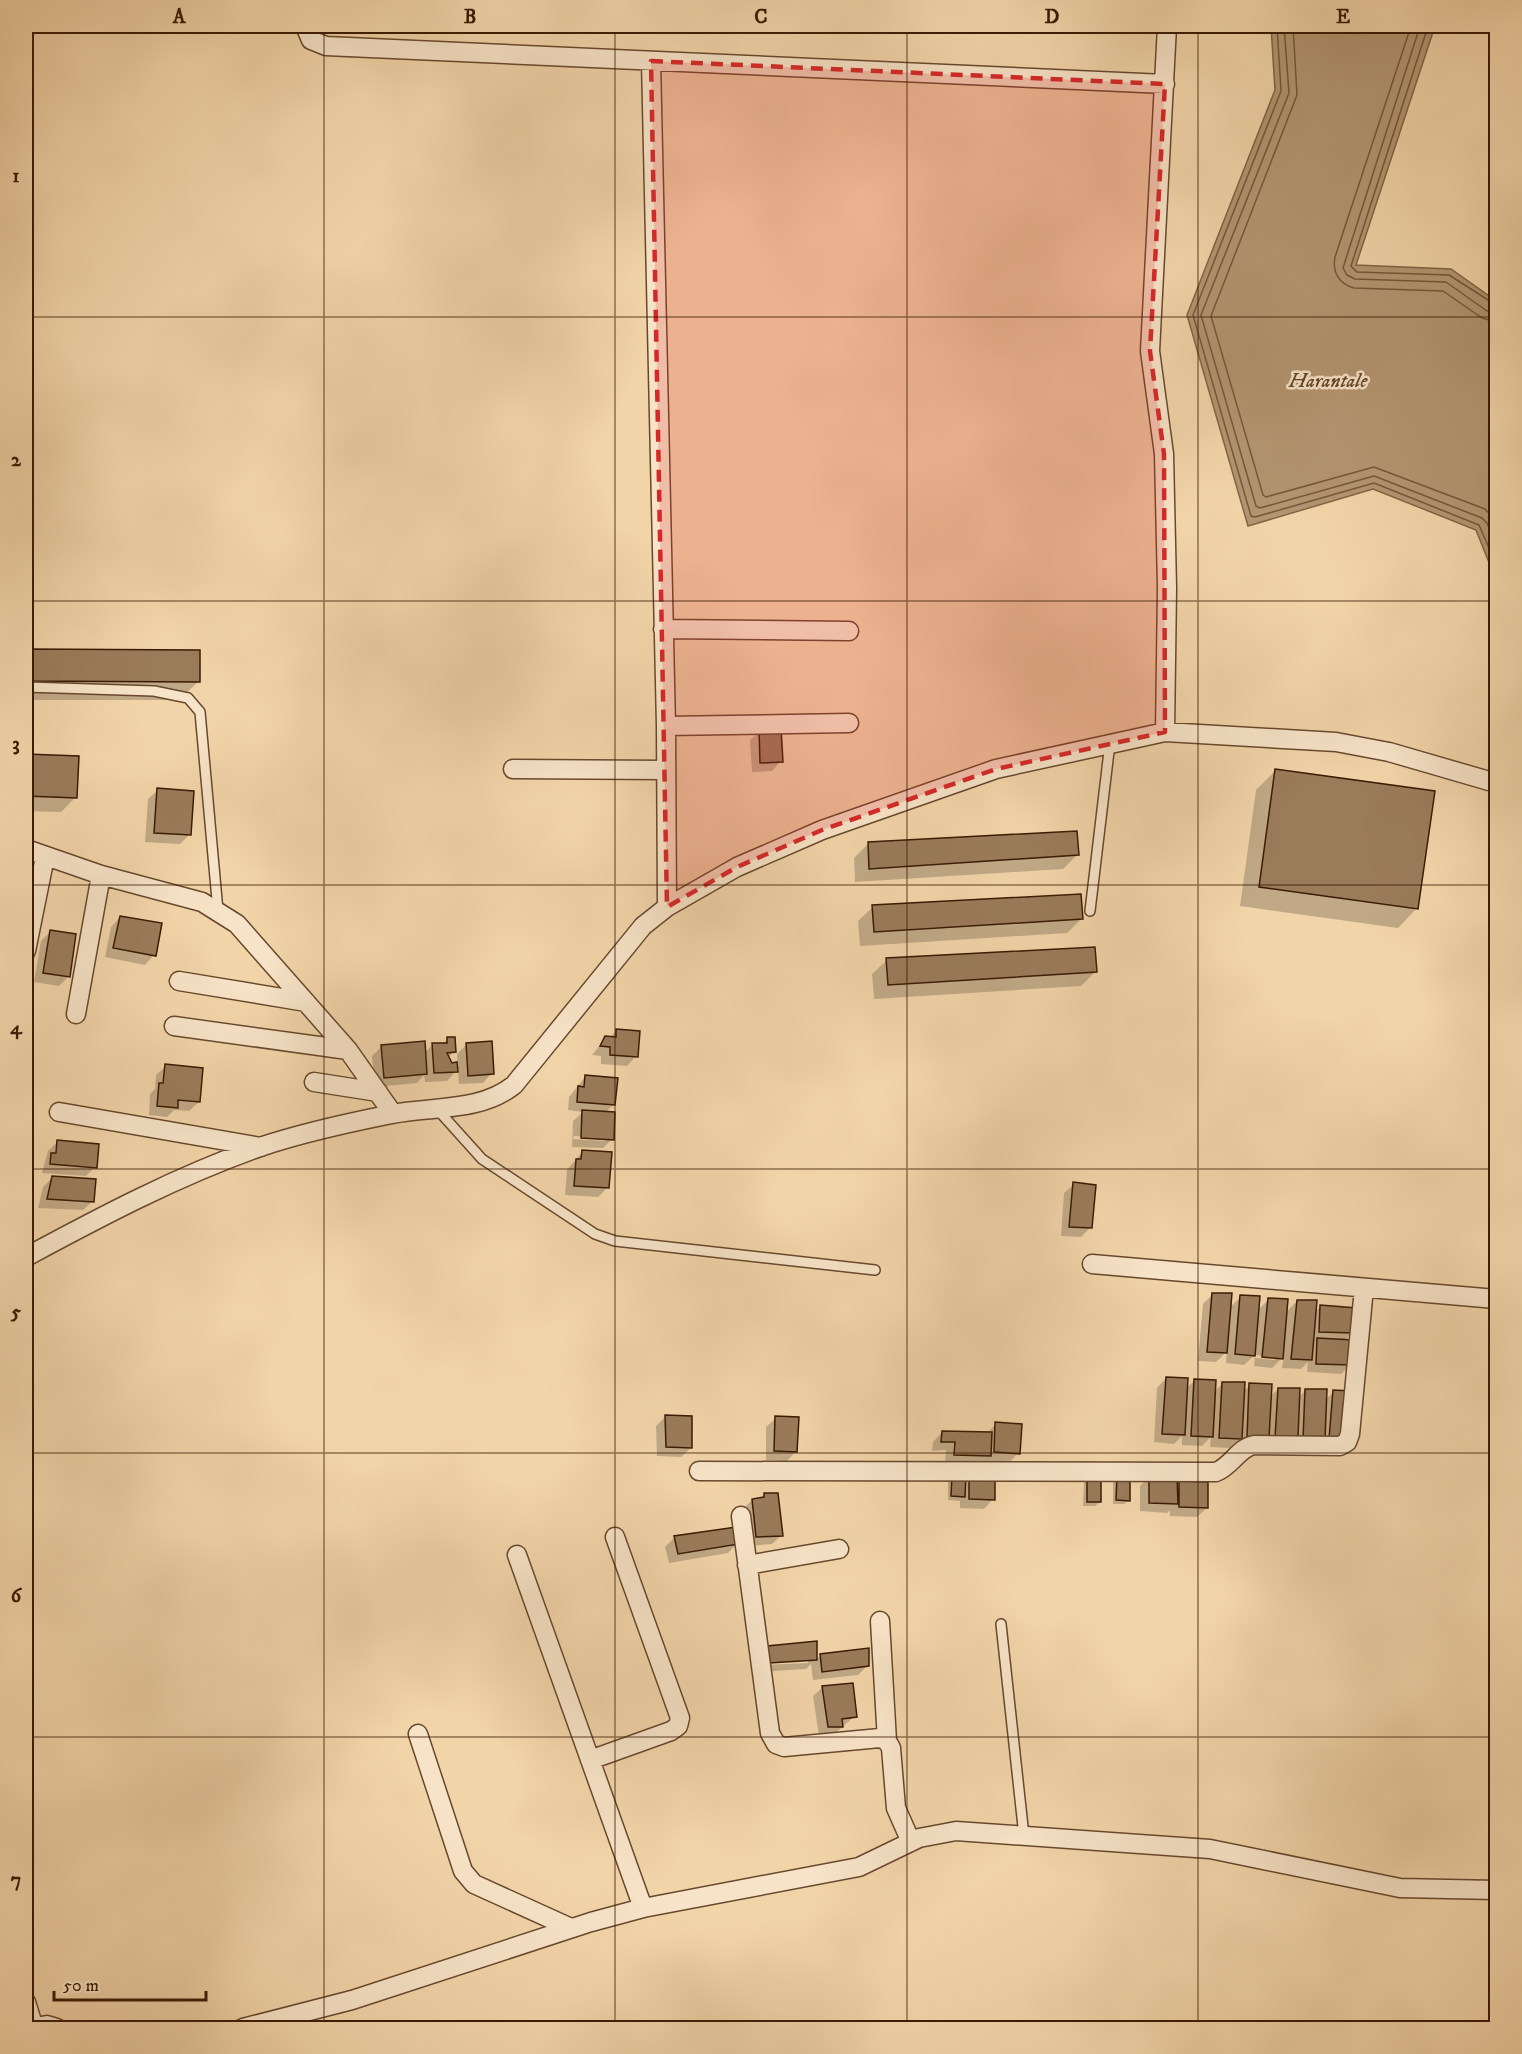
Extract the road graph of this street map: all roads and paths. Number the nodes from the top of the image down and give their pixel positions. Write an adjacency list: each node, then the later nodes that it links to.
1 (305, 26): 3 (street)
2 (1167, 26): 4 (street)
3 (651, 61): 4 (street); 5 (street)
4 (1165, 84): 10 (street)
5 (663, 629): 6 (street); 9 (street)
6 (849, 631)
7 (26, 687): 19 (lane)
8 (849, 723): 9 (street)
9 (666, 726): 13 (street)
10 (1165, 732): 11 (street); 14 (street)
11 (1110, 743): 18 (street); 20 (lane)
12 (513, 770): 13 (street)
13 (665, 770): 18 (street)
14 (1497, 783)
15 (26, 849): 16 (street)
16 (45, 857): 17 (street); 21 (street)
17 (101, 875): 19 (street); 25 (street)
18 (667, 907): 30 (street)
19 (218, 911): 24 (street)
20 (1090, 911)
21 (28, 923): 22 (street)
22 (26, 951)
23 (179, 981): 24 (street)
24 (306, 1002): 27 (street)
25 (76, 1014)
26 (174, 1026): 27 (street)
27 (348, 1050): 29 (street)
28 (314, 1082): 29 (street)
29 (378, 1092): 32 (street)
30 (437, 1109): 32 (street); 36 (lane)
31 (60, 1112): 33 (street)
32 (393, 1114): 33 (street)
33 (261, 1147): 34 (street)
34 (26, 1257)
35 (1092, 1264): 37 (street)
36 (875, 1270)
37 (1364, 1288): 38 (street); 39 (street)
38 (1497, 1299)
39 (699, 1471)
40 (741, 1516): 44 (street)
41 (615, 1537): 49 (street)
42 (839, 1549): 44 (street)
43 (517, 1555): 49 (street)
44 (747, 1565): 48 (street)
45 (880, 1621): 48 (street)
46 (1001, 1624): 50 (lane)
47 (418, 1734): 54 (street)
48 (887, 1741): 51 (street)
49 (590, 1760): 53 (street)
50 (1024, 1836): 51 (street); 52 (street)
51 (911, 1842): 53 (street)
52 (1497, 1890)
53 (642, 1908): 54 (street)
54 (571, 1929): 58 (street)
55 (26, 2002): 56 (street)
56 (33, 2028): 57 (street)
57 (57, 2028)
58 (243, 2028)

